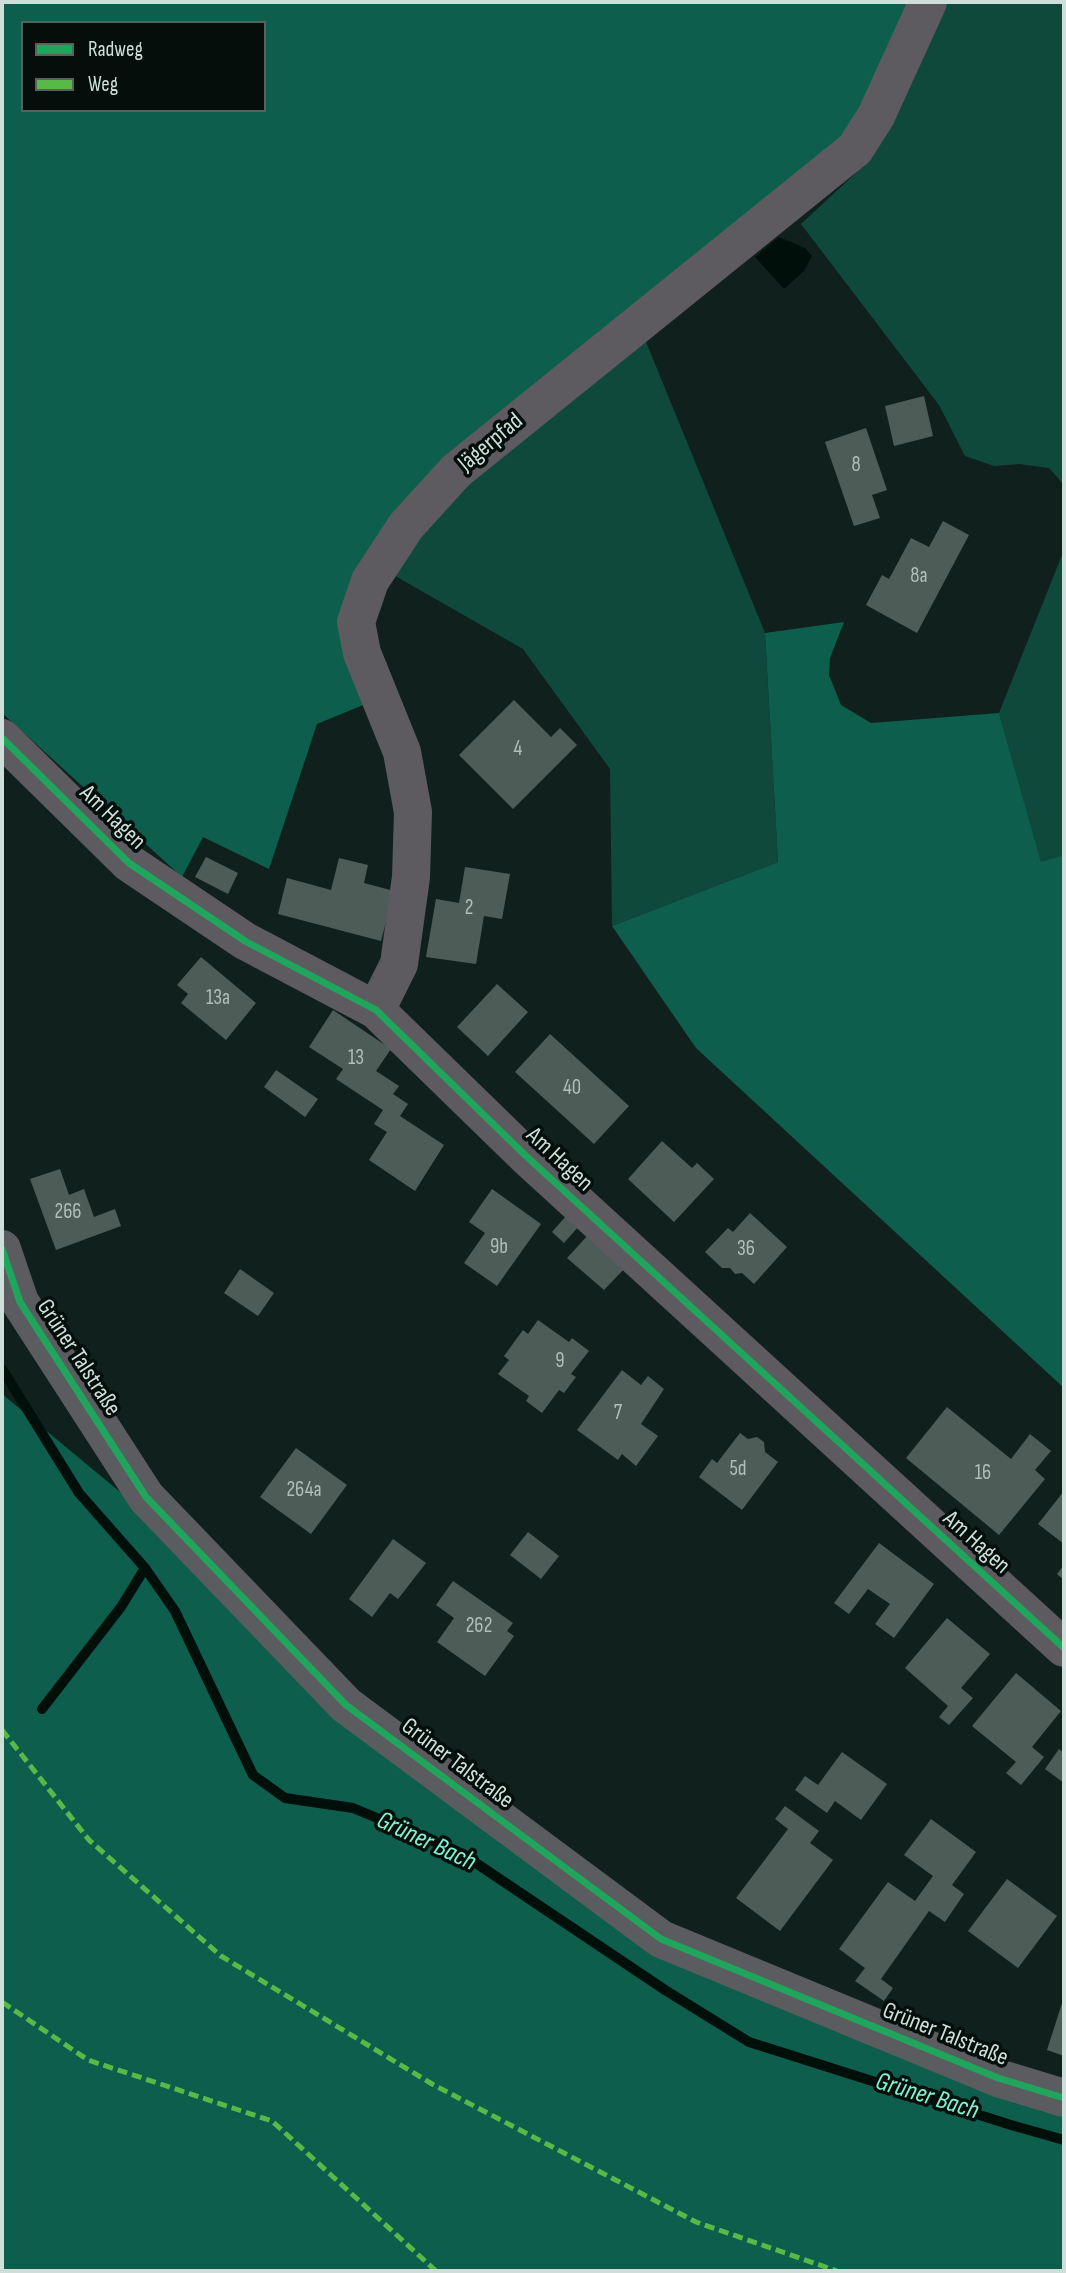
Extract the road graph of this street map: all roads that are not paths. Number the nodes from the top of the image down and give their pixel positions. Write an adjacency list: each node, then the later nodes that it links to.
1 (928, 2): 3 (street, Jägerpfad)
2 (2, 738): 3 (street, Am Hagen)
3 (376, 1010): 5 (street, Am Hagen)
4 (2, 1249): 6 (main road, Grüner Talstraße)
5 (1064, 1648)
6 (1064, 2098)

